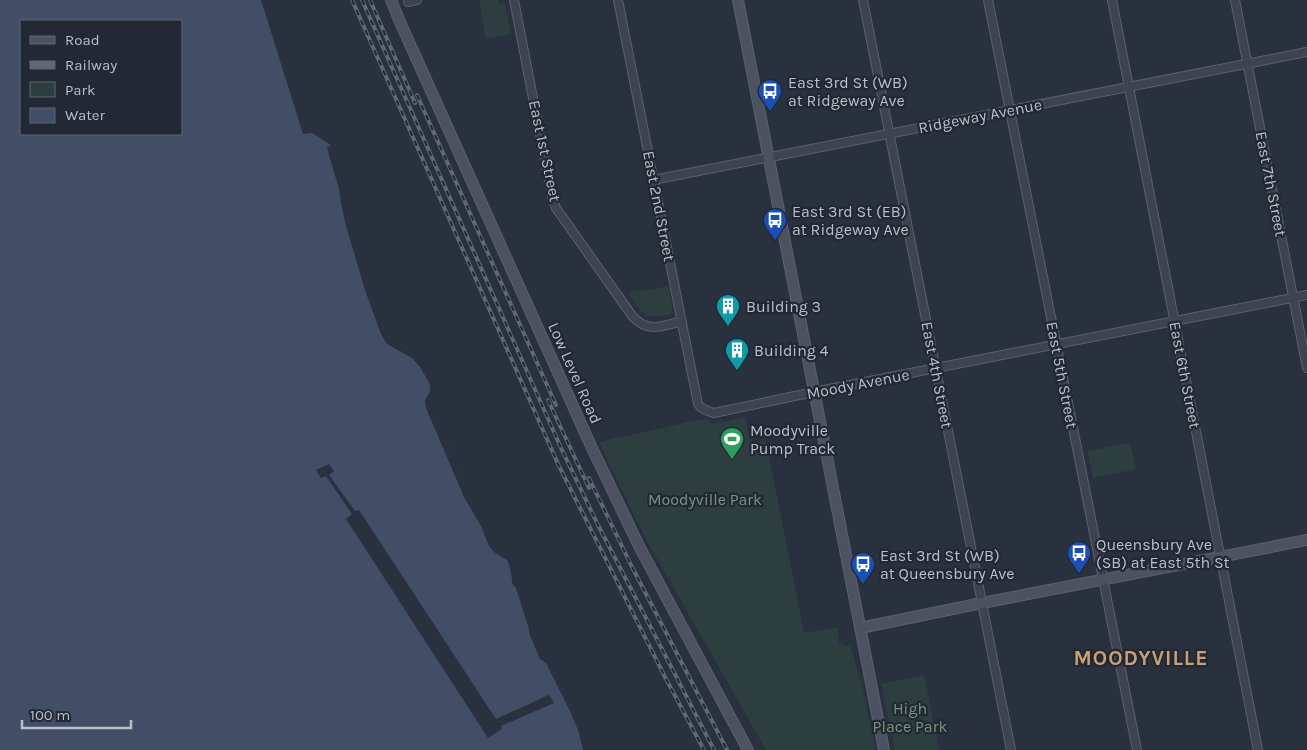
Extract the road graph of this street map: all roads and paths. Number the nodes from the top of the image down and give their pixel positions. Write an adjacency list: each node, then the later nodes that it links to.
1 (392, 0): 32 (street, Low Level Road)
2 (417, 0): 10 (street)
3 (514, 0): 20 (street, East 1st Street)
4 (618, 0): 17 (street, East 2nd Street)
5 (738, 0): 16 (street)
6 (863, 0): 15 (street, East 4th Street)
7 (988, 0): 14 (street, East 5th Street)
8 (1112, 0): 13 (street, East 6th Street)
9 (1235, 0): 12 (street, East 7th Street)
10 (408, 2)
11 (1307, 52): 12 (street, Ridgeway Avenue)
12 (1248, 64): 13 (street, Ridgeway Avenue); 19 (street, East 7th Street)
13 (1129, 87): 14 (street, Ridgeway Avenue); 21 (street, East 6th Street)
14 (1010, 110): 15 (street, Ridgeway Avenue); 22 (street, East 5th Street)
15 (890, 134): 16 (street, Ridgeway Avenue); 23 (street, East 4th Street)
16 (769, 157): 17 (street, Ridgeway Avenue); 25 (street)
17 (654, 180): 20 (street, East 2nd Street)
18 (1307, 295): 19 (street, Moody Avenue)
19 (1293, 298): 21 (street, Moody Avenue); 24 (street, East 7th Street)
20 (682, 321): 26 (street, East 2nd Street)
21 (1175, 321): 22 (street, Moody Avenue); 28 (street, East 6th Street)
22 (1056, 345): 23 (street, Moody Avenue); 29 (street, East 5th Street)
23 (936, 368): 25 (street, Moody Avenue); 30 (street, East 4th Street)
24 (1307, 368)
25 (814, 392): 26 (street, Moody Avenue); 31 (street)
26 (704, 410)
27 (1307, 540): 28 (street)
28 (1221, 557): 29 (street); 36 (street, East 6th Street)
29 (1103, 580): 30 (street); 35 (street, East 5th Street)
30 (982, 603): 31 (street); 34 (street, East 4th Street)
31 (860, 628): 33 (street)
32 (748, 750)
33 (884, 750)
34 (1011, 750)
35 (1137, 750)
36 (1258, 750)

